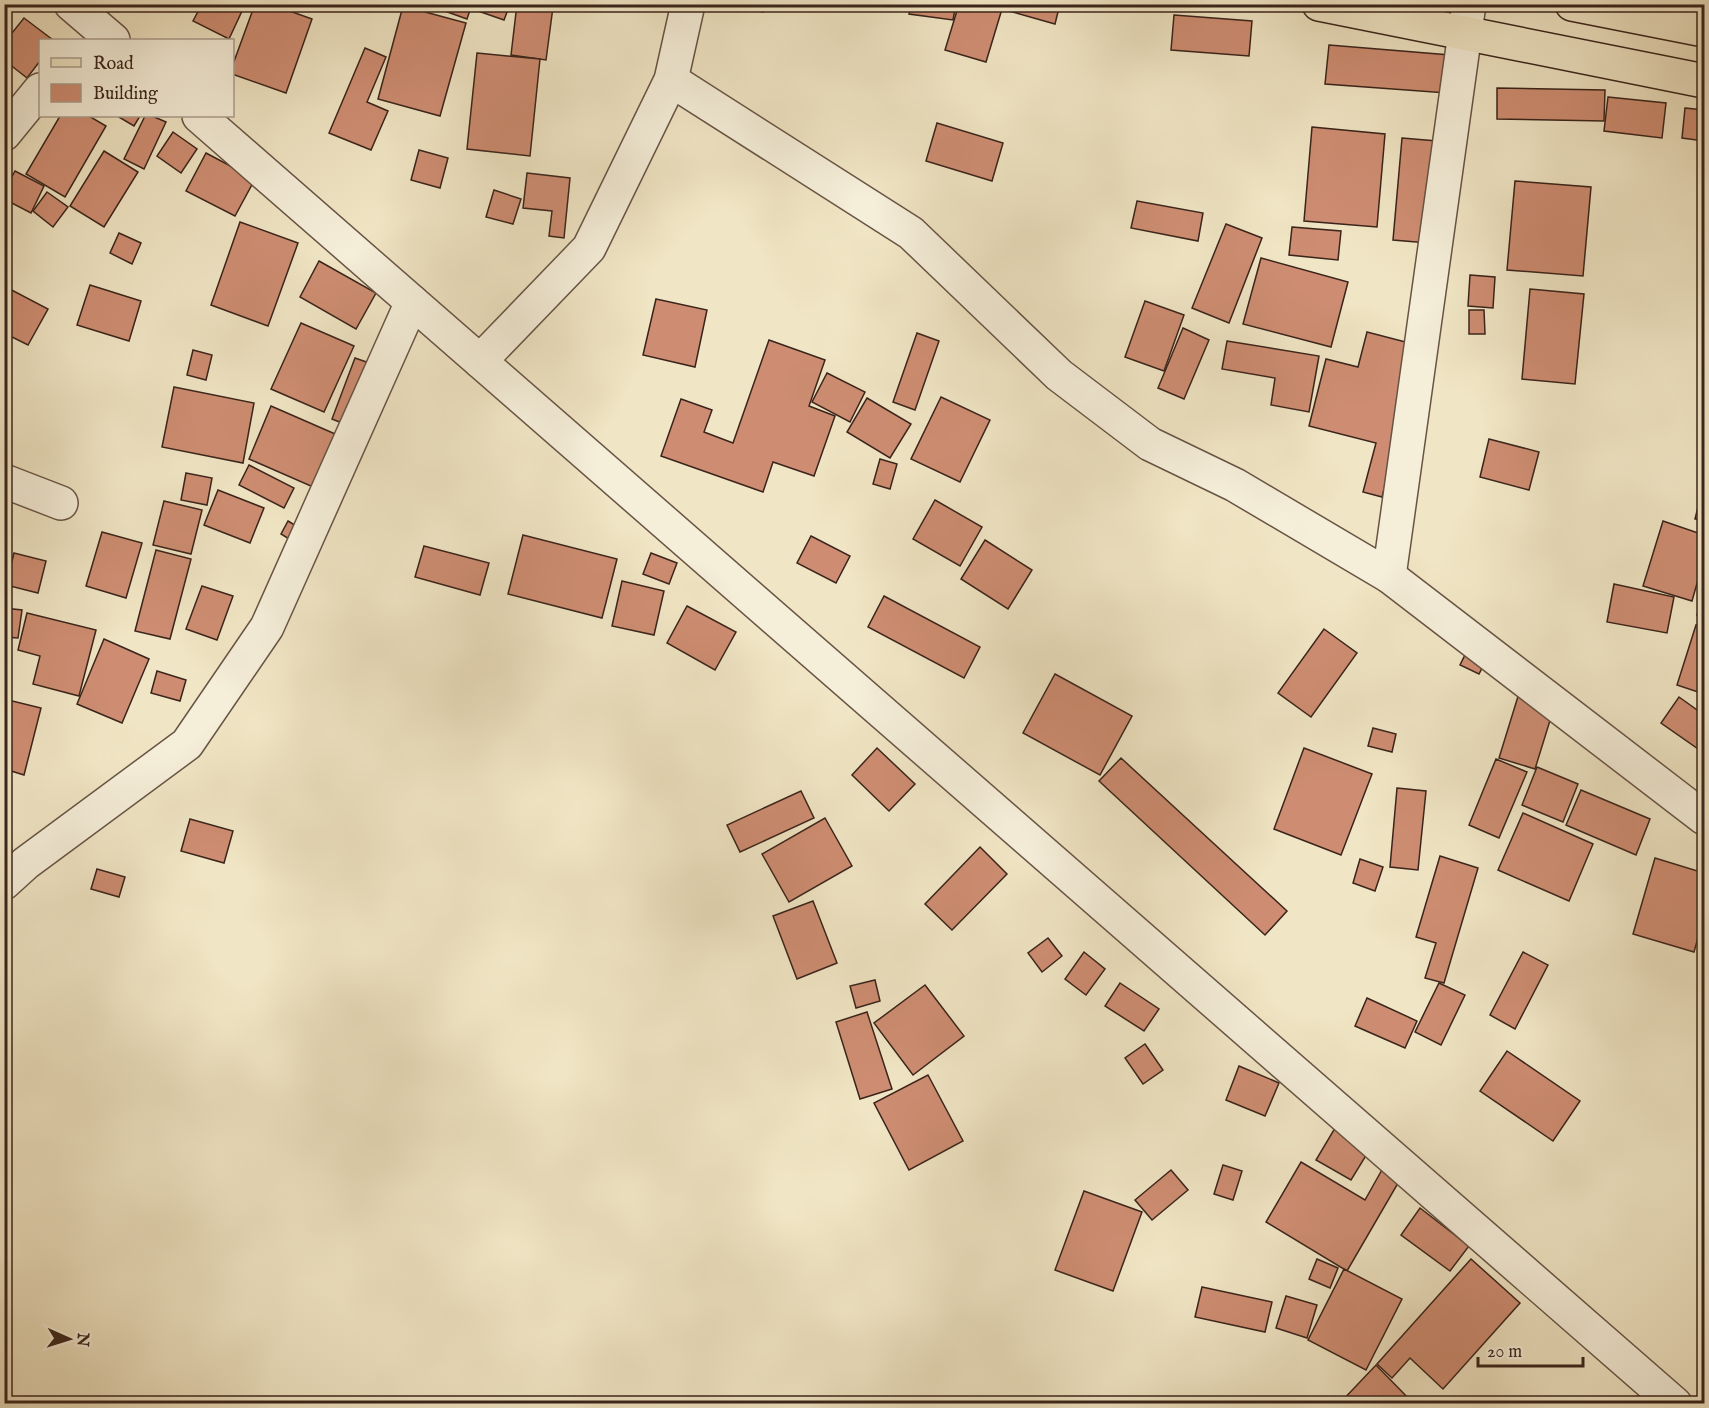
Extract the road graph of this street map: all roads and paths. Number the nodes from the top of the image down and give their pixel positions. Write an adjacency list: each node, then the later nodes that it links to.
1 (688, 4): 6 (street)
2 (1319, 4): 4 (main road)
3 (1572, 4): 5 (main road)
4 (1467, 19): 7 (main road); 15 (street)
5 (1704, 30)
6 (670, 80): 12 (street); 15 (street)
7 (1704, 81)
8 (39, 91): 10 (street)
9 (200, 117): 11 (street)
10 (4, 134)
11 (412, 302): 12 (street); 17 (street)
12 (480, 361): 18 (street)
13 (4, 481): 14 (street)
14 (62, 504)
15 (1389, 576): 16 (street)
16 (1704, 818)
17 (4, 883)
18 (1675, 1404)

